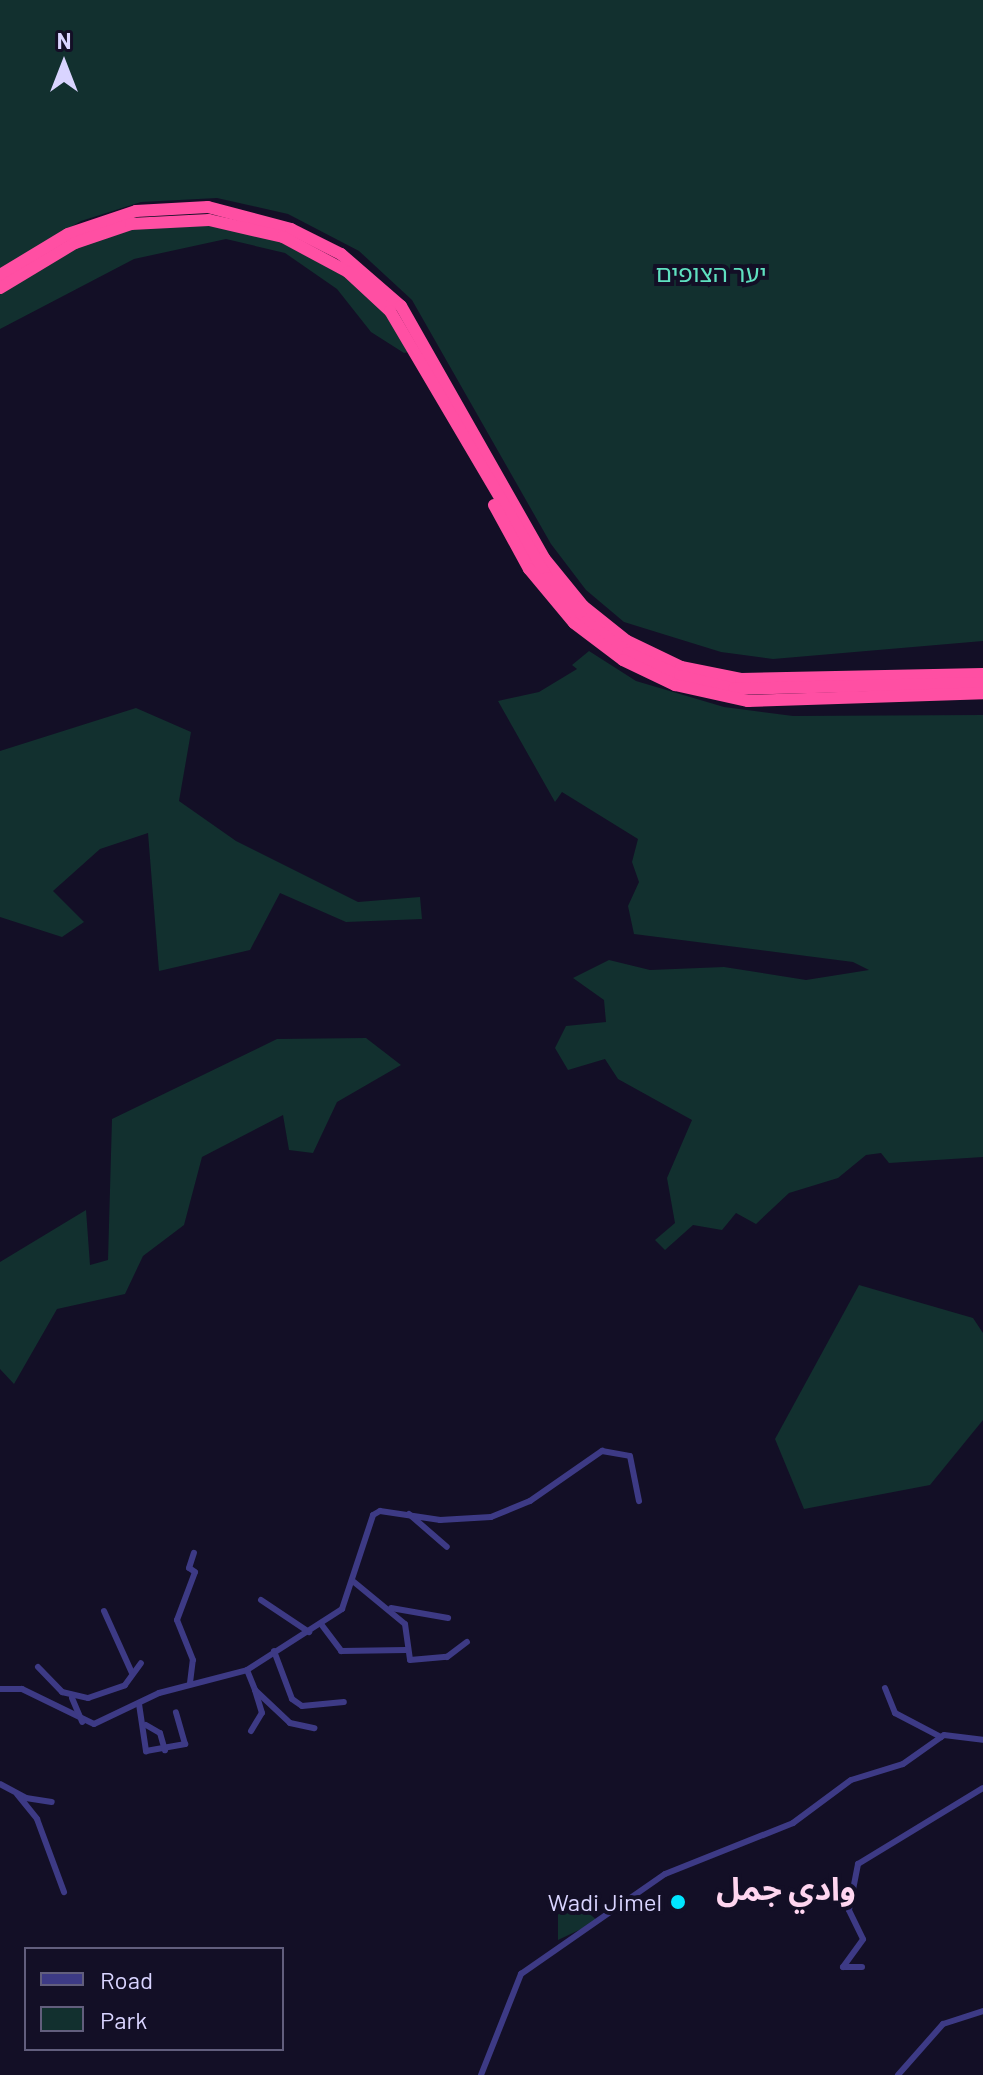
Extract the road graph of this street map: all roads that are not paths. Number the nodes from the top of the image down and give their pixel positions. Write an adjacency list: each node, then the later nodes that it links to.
1 (0, 275): 4 (highway)
2 (0, 288): 3 (highway)
3 (456, 415): 5 (highway); 7 (highway)
4 (983, 674)
5 (983, 683)
6 (983, 693): 7 (highway)
7 (834, 699): 8 (highway)
8 (983, 700)
9 (639, 1501): 10 (street)
10 (409, 1514): 11 (street); 13 (street)
11 (447, 1547)
12 (194, 1553): 27 (street)
13 (354, 1582): 15 (street); 18 (street)
14 (261, 1600): 19 (street)
15 (391, 1608): 17 (street); 21 (street)
16 (104, 1611): 26 (street)
17 (448, 1618)
18 (321, 1624): 19 (street); 21 (street)
19 (309, 1632): 22 (street)
20 (467, 1642): 21 (street)
21 (406, 1650)
22 (274, 1651): 25 (street); 32 (street)
23 (141, 1663): 26 (street)
24 (38, 1667): 31 (street)
25 (247, 1670): 27 (street); 30 (street)
26 (132, 1673): 31 (street)
27 (190, 1683): 33 (street)
28 (885, 1688): 39 (street)
29 (0, 1689): 35 (street)
30 (255, 1690): 37 (street); 38 (street)
31 (72, 1698): 35 (street)
32 (344, 1702)
33 (139, 1704): 35 (street); 36 (street)
34 (176, 1712): 41 (street)
35 (82, 1722)
36 (146, 1725): 41 (street); 41 (street)
37 (314, 1728)
38 (251, 1731)
39 (941, 1737): 40 (street); 49 (street)
40 (983, 1740)
41 (165, 1750)
42 (0, 1784): 44 (street)
43 (983, 1788): 47 (street)
44 (17, 1794): 45 (street); 46 (street)
45 (52, 1802)
46 (64, 1892)
47 (862, 1967)
48 (983, 2011): 50 (street)
49 (481, 2075)
50 (898, 2075)

